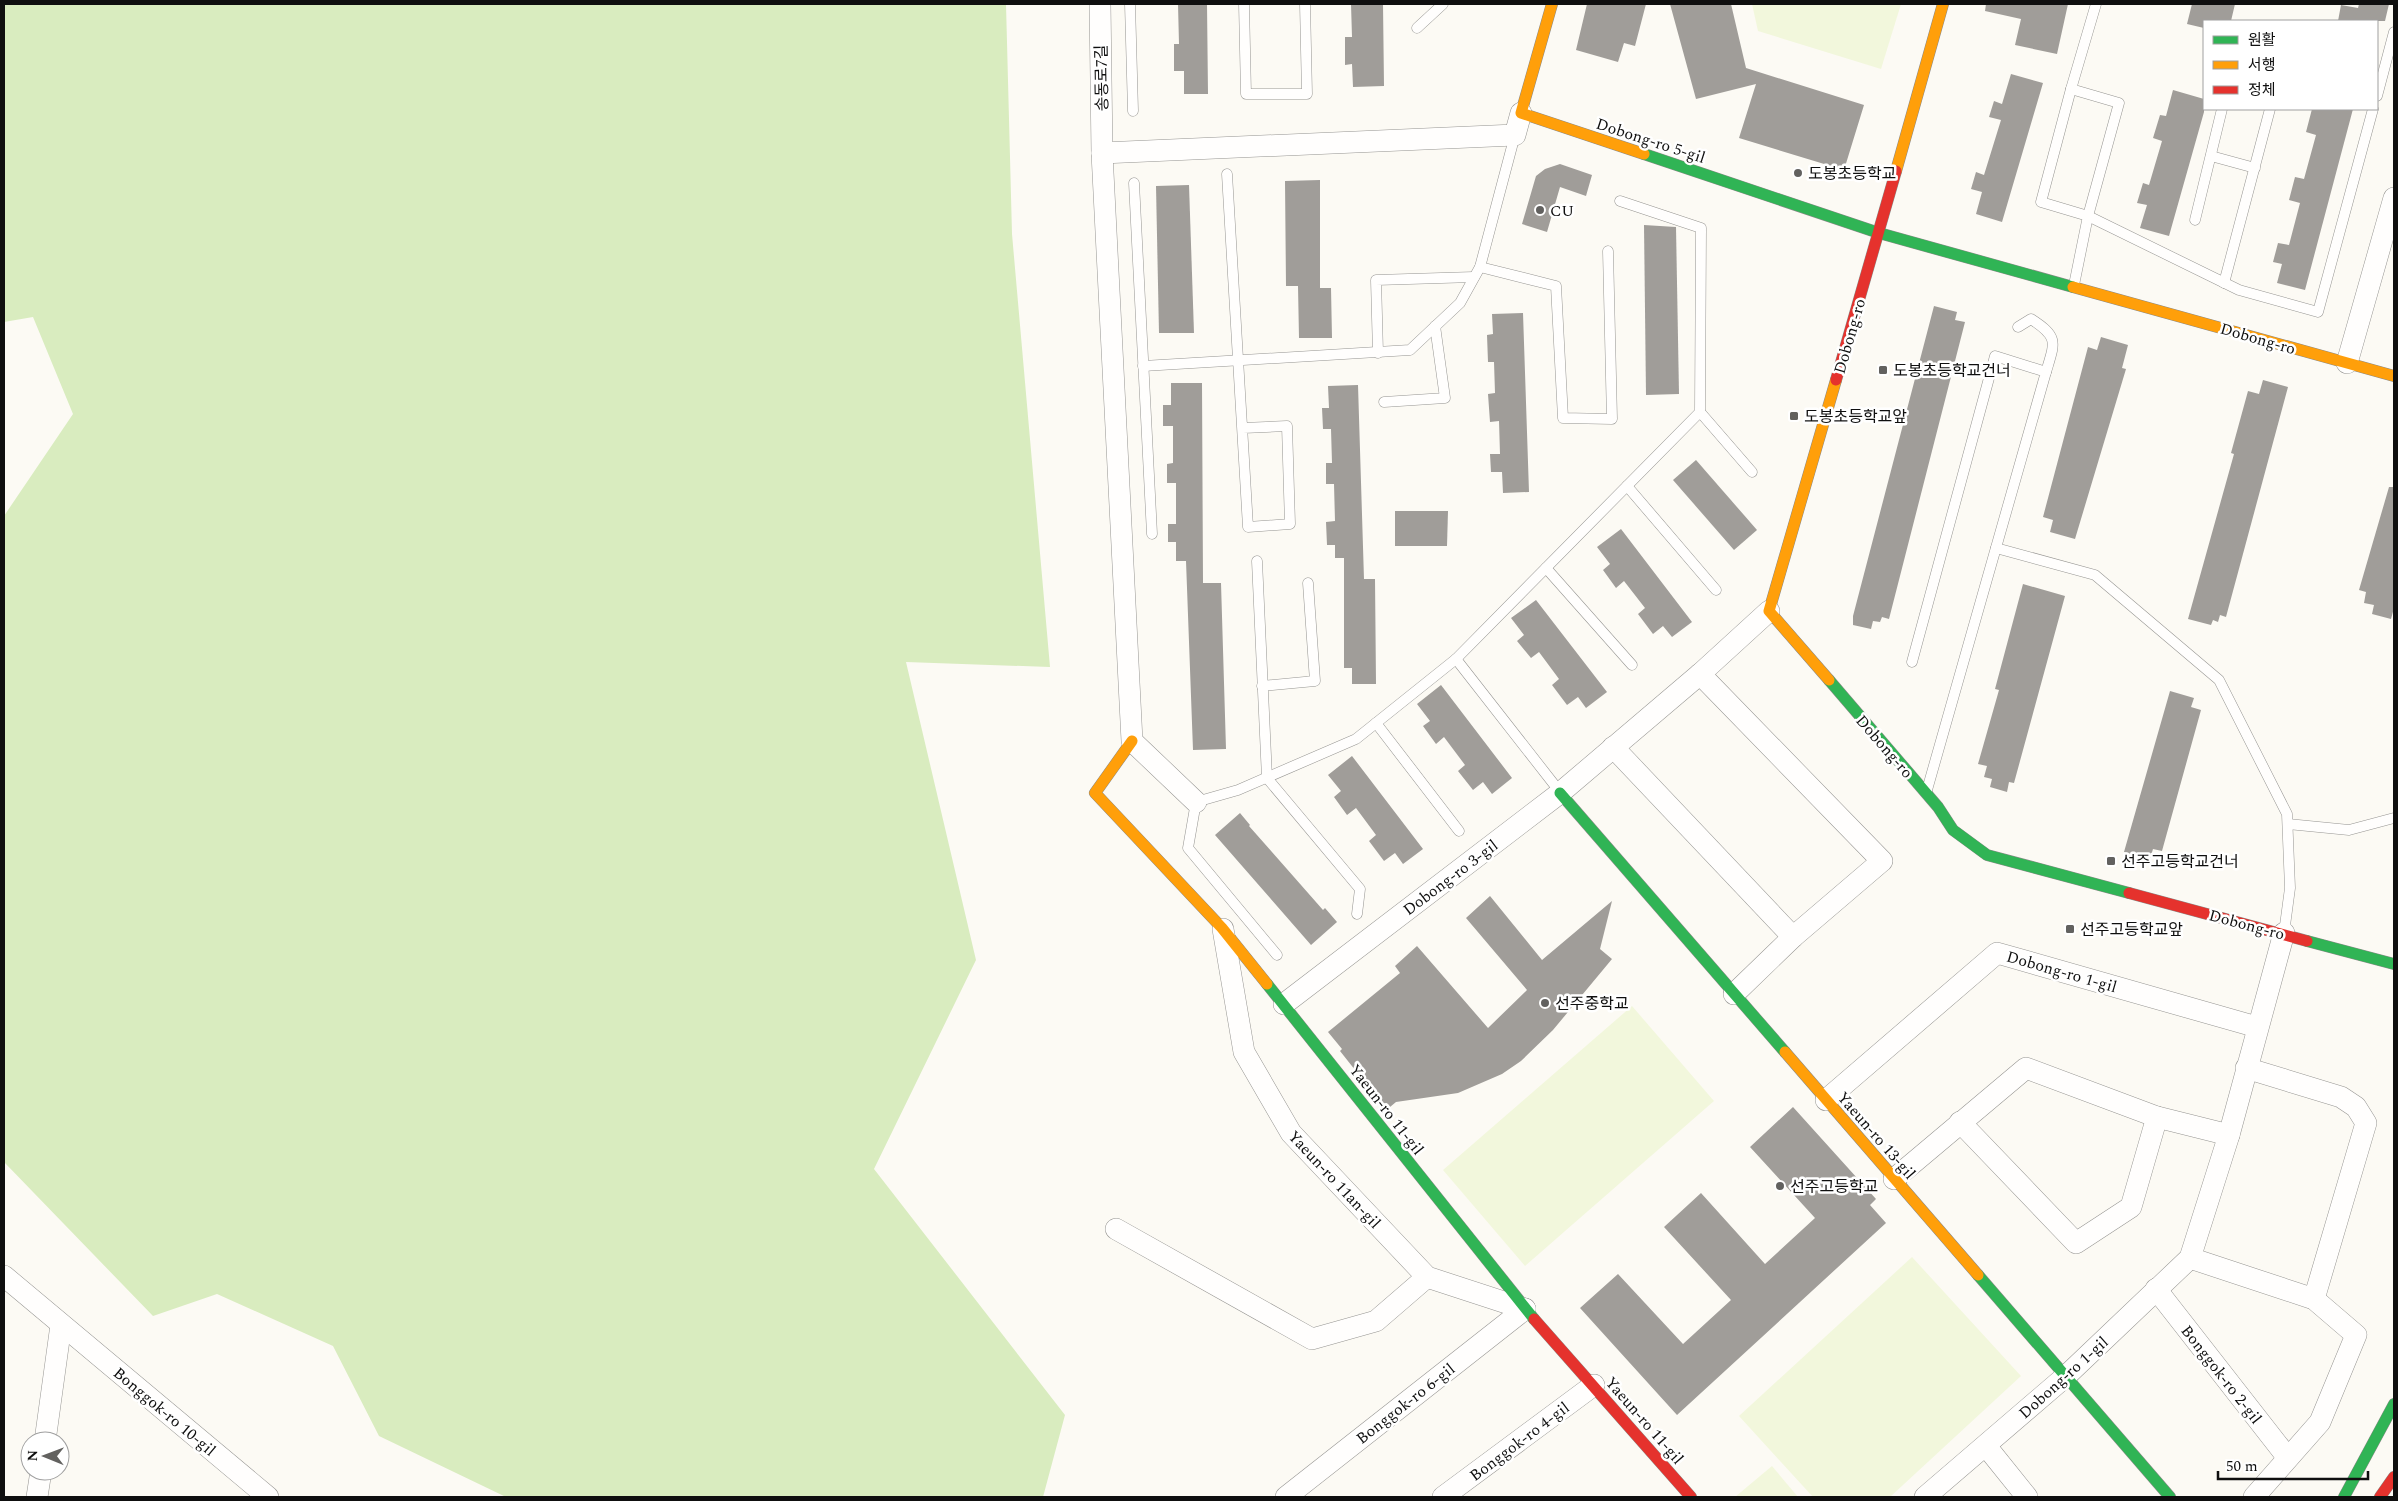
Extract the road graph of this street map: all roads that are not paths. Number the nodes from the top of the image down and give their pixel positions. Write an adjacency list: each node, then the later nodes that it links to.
1 (1100, 4): 19 (street, 송동로7길)
2 (1130, 4): 16 (lane)
3 (1244, 4): 4 (lane)
4 (1305, 4)
5 (1443, 4): 9 (lane)
6 (1552, 4): 17 (street)
7 (1943, 4): 28 (street, Dobong-ro)
8 (2096, 4): 11 (lane)
9 (1416, 28)
10 (2394, 32): 12 (lane)
11 (2072, 88): 26 (lane); 26 (lane)
12 (2378, 92)
13 (2222, 110): 20 (lane)
14 (2270, 110): 21 (lane)
15 (2373, 110): 32 (lane)
16 (1133, 111)
17 (1521, 113): 18 (street); 28 (street, Dobong-ro 5-gil)
18 (1515, 135): 19 (street); 30 (lane)
19 (1102, 153): 60 (street, 송동로7길)
20 (2211, 156): 21 (lane); 27 (lane)
21 (2254, 168): 32 (lane)
22 (1227, 174): 37 (lane)
23 (1134, 183): 39 (lane)
24 (2394, 198): 38 (street)
25 (1620, 201): 43 (lane)
26 (2088, 216): 32 (lane); 33 (lane)
27 (2195, 220)
28 (1880, 233): 33 (street, Dobong-ro); 53 (street, Dobong-ro)
29 (1608, 251): 30 (lane)
30 (1480, 267): 31 (lane)
31 (1474, 277): 34 (lane); 36 (lane)
32 (2224, 282)
33 (2074, 286): 38 (street, Dobong-ro)
34 (1435, 326): 36 (lane); 42 (lane)
35 (2018, 327): 40 (lane)
36 (1378, 353): 37 (lane)
37 (1239, 361): 39 (lane); 44 (lane)
38 (2347, 363): 41 (street, Dobong-ro)
39 (1143, 366): 47 (lane)
40 (2046, 372): 48 (lane); 55 (lane)
41 (2394, 376)
42 (1384, 402)
43 (1700, 412): 45 (lane); 46 (lane)
44 (1243, 428): 44 (lane)
45 (1752, 472)
46 (1627, 486): 50 (lane); 52 (lane)
47 (1152, 534)
48 (1996, 548): 64 (lane); 67 (lane)
49 (1257, 561): 58 (lane)
50 (1546, 568): 54 (lane); 56 (lane)
51 (1308, 583): 58 (lane)
52 (1716, 590)
53 (1769, 611): 57 (street, Dobong-ro 3-gil); 64 (street, Dobong-ro)
54 (1456, 659): 59 (lane); 63 (lane)
55 (1912, 662)
56 (1632, 665)
57 (1700, 674): 61 (street, Dobong-ro 3-gil); 72 (street)
58 (1262, 686): 62 (lane)
59 (1376, 723): 62 (lane); 68 (lane)
60 (1132, 741): 65 (street); 70 (street, Yaeun-ro 11-gil)
61 (1613, 747): 63 (street, Dobong-ro 3-gil); 72 (street)
62 (1267, 778): 65 (lane); 69 (lane)
63 (1560, 793): 75 (street, Yaeun-ro 13-gil); 76 (street, Dobong-ro 3-gil)
64 (1926, 794): 71 (street, Dobong-ro)
65 (1196, 802): 73 (lane)
66 (2394, 818): 67 (lane)
67 (2288, 824): 71 (lane)
68 (1459, 831)
69 (1357, 914)
70 (1222, 928): 76 (street, Yaeun-ro 11-gil); 87 (street, Yaeun-ro 11an-gil)
71 (2284, 933): 74 (street, Dobong-ro); 77 (street, Dobong-ro 1-gil)
72 (1793, 937): 75 (street)
73 (1277, 955)
74 (2394, 964)
75 (1734, 994): 79 (street, Yaeun-ro 13-gil)
76 (1284, 1004): 90 (street, Yaeun-ro 11-gil)
77 (2257, 1027): 78 (street, Dobong-ro 1-gil); 79 (street, Dobong-ro 1-gil)
78 (2246, 1068): 82 (street, Dobong-ro 1-gil); 89 (street)
79 (1826, 1100): 83 (street, Yaeun-ro 13-gil)
80 (2157, 1117): 81 (street); 81 (street); 82 (street)
81 (1960, 1122): 83 (street)
82 (2229, 1135): 85 (street, Dobong-ro 1-gil)
83 (1894, 1179): 92 (street, Yaeun-ro 13-gil)
84 (1116, 1229): 87 (street)
85 (2190, 1258): 88 (street, Dobong-ro 1-gil); 89 (street)
86 (4, 1276): 91 (street, Bonggok-ro 10-gil)
87 (1427, 1277): 90 (street, Yaeun-ro 11an-gil)
88 (2156, 1290): 92 (street, Dobong-ro 1-gil); 97 (street, Bonggok-ro 2-gil)
89 (2314, 1300): 97 (street)
90 (1525, 1309): 93 (street, Yaeun-ro 11-gil); 102 (street, Bonggok-ro 6-gil)
91 (62, 1325): 95 (street); 101 (street, Bonggok-ro 10-gil)
92 (2066, 1376): 96 (street, Dobong-ro 1-gil); 107 (street, Yaeun-ro 13-gil)
93 (1594, 1385): 103 (street, Bonggok-ro 4-gil); 104 (street, Yaeun-ro 11-gil)
94 (2394, 1404): 109 (street)
95 (46, 1431)
96 (1986, 1446): 105 (street, Dobong-ro 1-gil); 106 (street)
97 (2288, 1458): 108 (street)
98 (2394, 1477): 110 (street)
99 (39, 1481): 100 (street)
100 (37, 1497)
101 (268, 1497)
102 (1286, 1497)
103 (1443, 1497)
104 (1691, 1497)
105 (1925, 1497)
106 (2027, 1497)
107 (2170, 1497)
108 (2254, 1497)
109 (2344, 1497)
110 (2380, 1497)

